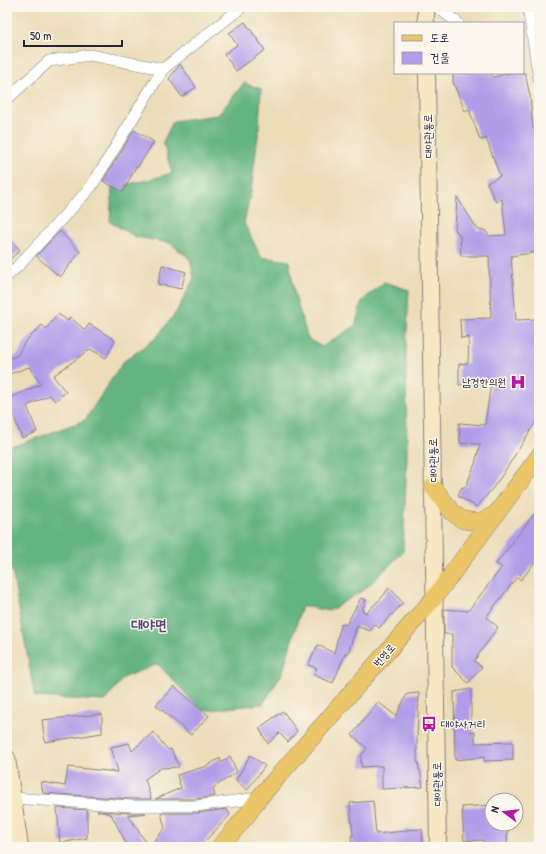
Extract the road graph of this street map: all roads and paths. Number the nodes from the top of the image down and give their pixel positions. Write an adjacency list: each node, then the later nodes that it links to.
1 (242, 7): 8 (street)
2 (426, 7): 5 (main road)
3 (436, 7): 6 (street)
4 (528, 7): 7 (street)
5 (426, 22)
6 (457, 22)
7 (528, 45): 10 (street)
8 (163, 69): 11 (street); 12 (street)
9 (427, 74): 14 (main road, 대야관통로)
10 (539, 79)
11 (7, 99)
12 (7, 276)
13 (539, 456): 15 (main road, 번영로)
14 (433, 487): 15 (main road); 16 (main road, 대야관통로)
15 (496, 514): 16 (main road, 번영로)
16 (434, 598): 19 (main road, 번영로); 22 (main road, 대야관통로)
17 (7, 758): 18 (main road)
18 (10, 798): 19 (street); 20 (main road)
19 (259, 798): 21 (main road, 번영로)
20 (20, 847)
21 (220, 847)
22 (438, 847)

